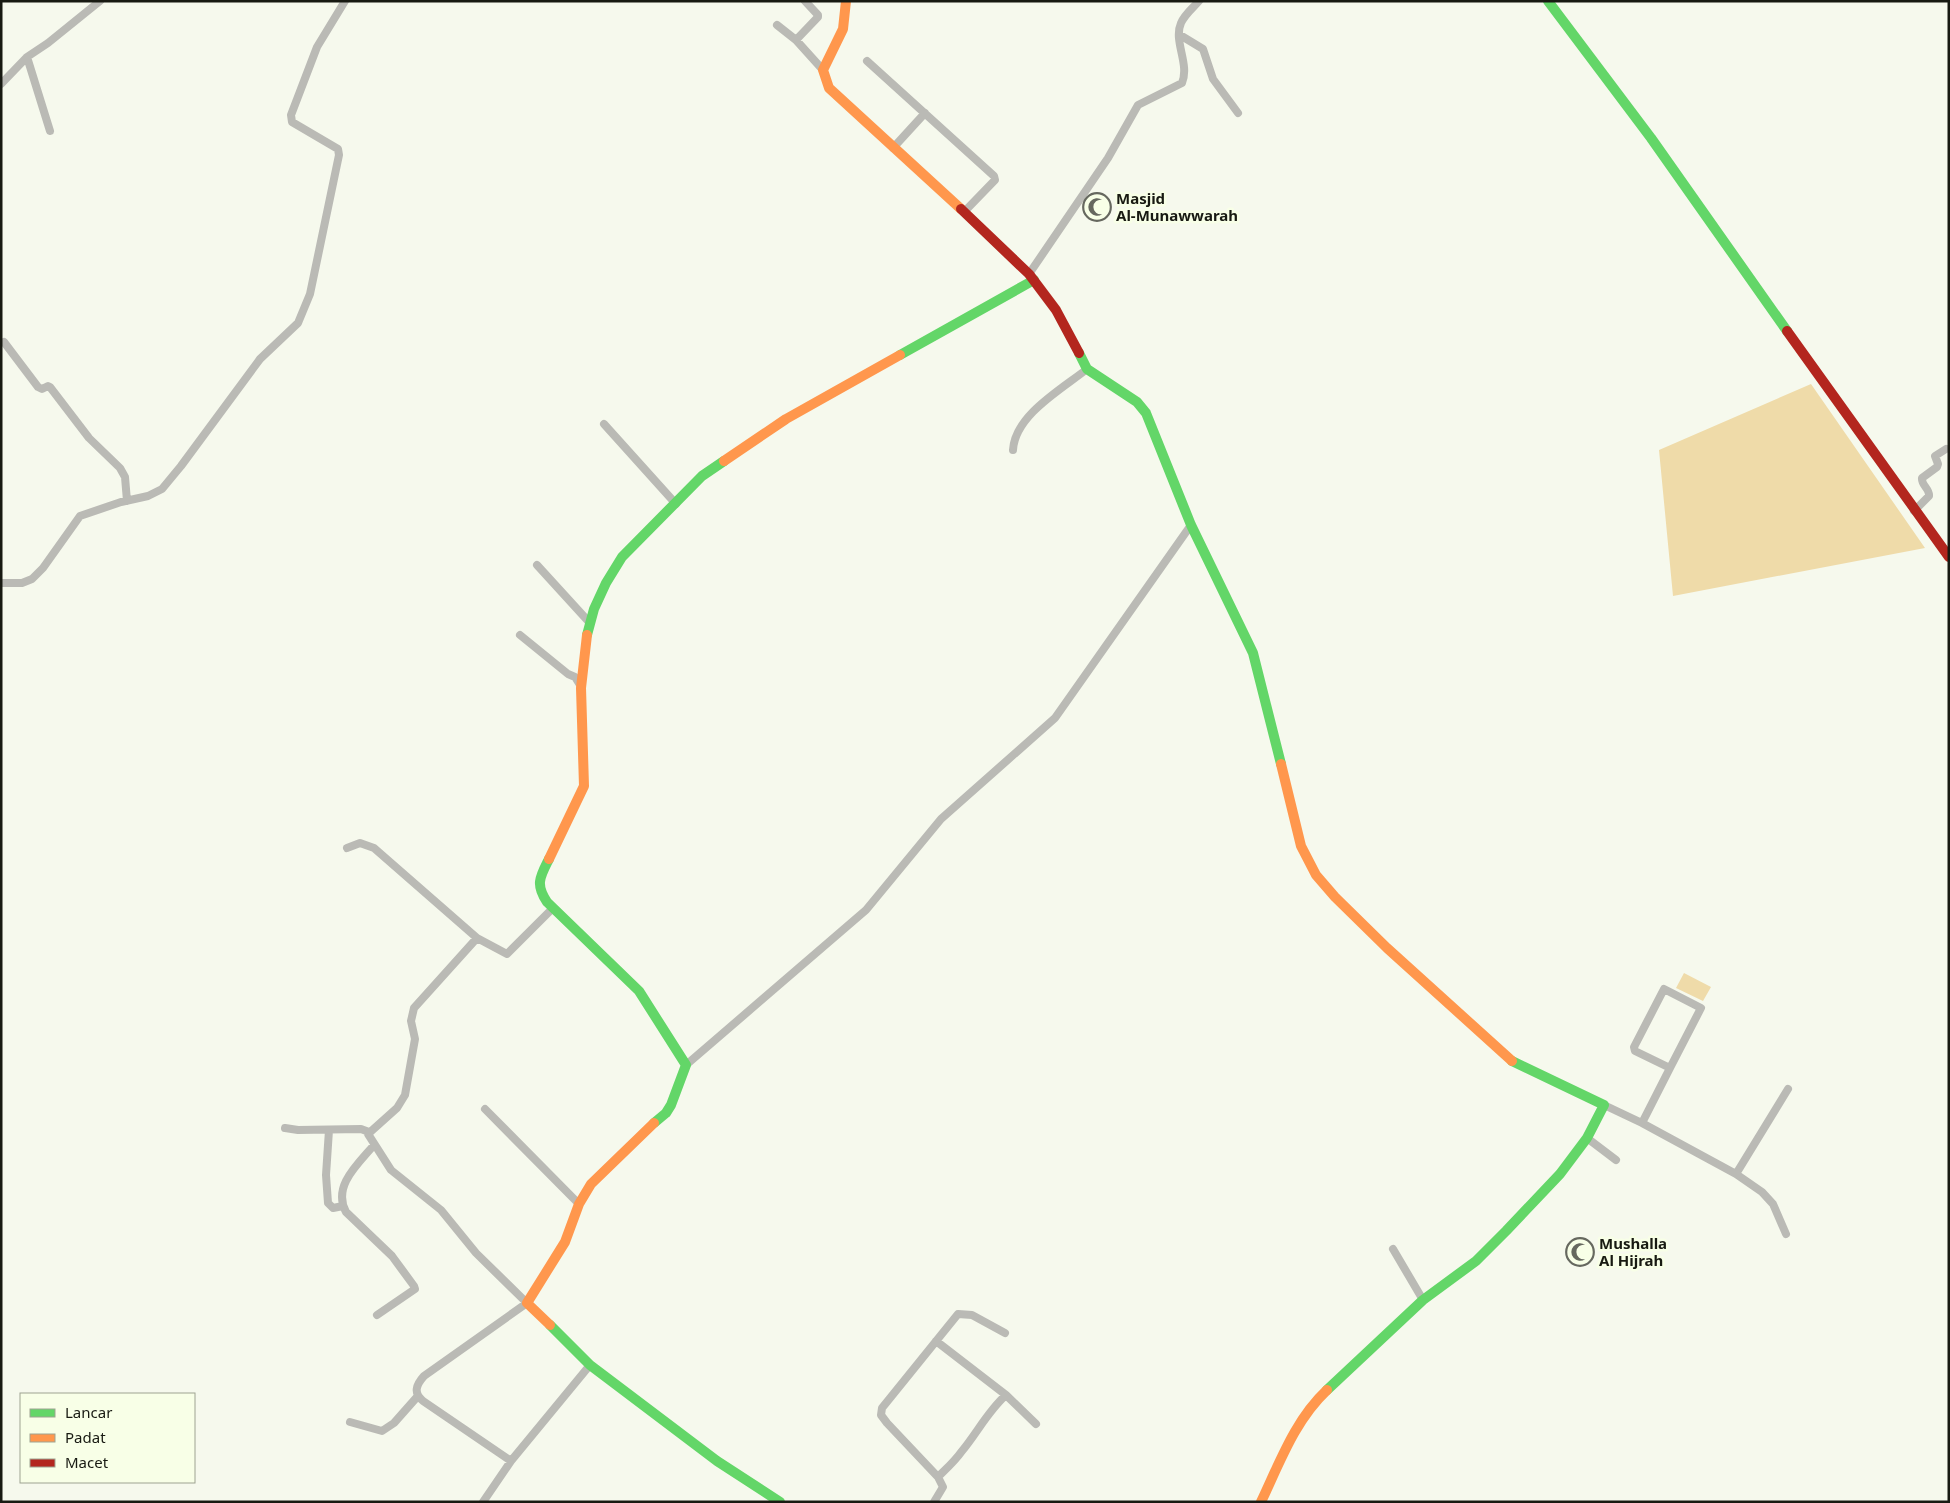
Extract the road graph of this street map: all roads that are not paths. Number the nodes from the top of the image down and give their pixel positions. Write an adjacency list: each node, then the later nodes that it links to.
1 (100, 1): 10 (street)
2 (345, 1): 25 (street)
3 (805, 1): 9 (street)
4 (846, 1): 12 (street)
5 (1199, 1): 8 (street)
6 (1548, 1): 27 (street)
7 (777, 25): 9 (street)
8 (1180, 35): 15 (street); 19 (street)
9 (796, 40): 12 (street)
10 (27, 57): 13 (street); 16 (street)
11 (867, 61): 14 (street)
12 (823, 70): 17 (street)
13 (1, 84)
14 (925, 113): 17 (street); 18 (street)
15 (1238, 113)
16 (50, 131)
17 (894, 148): 18 (street)
18 (964, 212): 19 (street)
19 (1031, 277): 21 (street); 26 (street)
20 (4, 342): 25 (street)
21 (1088, 369): 24 (street); 28 (street)
22 (604, 424): 26 (street)
23 (1946, 449): 27 (street)
24 (1013, 450)
25 (127, 501): 31 (street)
26 (676, 504): 32 (street)
27 (1914, 511): 29 (street)
28 (1191, 524): 38 (street); 41 (street)
29 (1949, 557)
30 (537, 565): 32 (street)
31 (1, 583)
32 (589, 622): 34 (street)
33 (520, 635): 34 (street)
34 (580, 685): 36 (street)
35 (347, 848): 37 (street)
36 (552, 909): 37 (street); 38 (street)
37 (477, 938): 46 (street)
38 (686, 1065): 51 (street)
39 (1670, 1068): 39 (street); 43 (street)
40 (1788, 1089): 50 (street)
41 (1604, 1105): 43 (street); 47 (street)
42 (485, 1109): 51 (street)
43 (1642, 1123): 50 (street)
44 (285, 1128): 45 (street)
45 (329, 1130): 46 (street); 52 (street)
46 (370, 1132): 48 (street)
47 (1587, 1138): 49 (street); 55 (street)
48 (374, 1146): 52 (street); 56 (street)
49 (1616, 1160)
50 (1736, 1174): 53 (street)
51 (579, 1204): 56 (street)
52 (343, 1206): 57 (street)
53 (1786, 1234)
54 (1393, 1249): 55 (street)
55 (1423, 1300): 70 (street)
56 (526, 1303): 60 (street); 62 (street)
57 (377, 1315)
58 (1005, 1333): 59 (street)
59 (936, 1341): 61 (street); 66 (street)
60 (590, 1365): 65 (street); 68 (street)
61 (1006, 1395): 64 (street); 66 (street)
62 (417, 1397): 63 (street); 65 (street)
63 (350, 1422)
64 (1036, 1424)
65 (511, 1461): 67 (street)
66 (938, 1478): 69 (street)
67 (483, 1502)
68 (780, 1502)
69 (934, 1502)
70 (1261, 1502)

